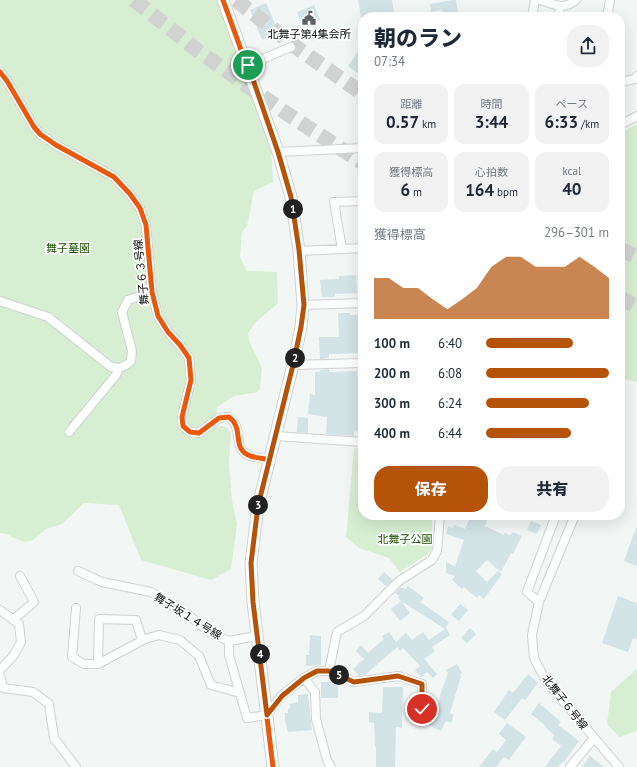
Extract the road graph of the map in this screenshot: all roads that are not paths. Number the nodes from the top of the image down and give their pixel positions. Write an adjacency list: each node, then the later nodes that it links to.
1 (223, 0): 11 (street)
2 (535, 0): 7 (street)
3 (540, 0): 6 (street)
4 (576, 0): 6 (street)
5 (610, 0): 9 (street)
6 (560, 7): 8 (street)
7 (533, 12)
8 (559, 12)
9 (608, 12)
10 (291, 47): 11 (street)
11 (248, 65): 18 (street)
12 (0, 72): 23 (street, 舞子６３号線)
13 (637, 76): 14 (street)
14 (625, 81)
15 (637, 116): 16 (street)
16 (625, 122)
17 (358, 148): 18 (street)
18 (278, 152): 22 (street)
19 (358, 201): 21 (street)
20 (358, 248): 21 (street)
21 (342, 249): 22 (street)
22 (299, 250): 26 (street)
23 (152, 292): 29 (street); 33 (street, 舞子６３号線)
24 (0, 301): 29 (street)
25 (358, 303): 26 (street)
26 (304, 305): 28 (street)
27 (358, 363): 28 (street)
28 (293, 365): 31 (street)
29 (119, 368): 30 (street)
30 (69, 432)
31 (276, 436): 32 (street); 33 (street)
32 (358, 442)
33 (270, 460): 43 (street)
34 (440, 520): 48 (street)
35 (554, 520): 39 (street)
36 (573, 520): 39 (street, 北舞子６号線)
37 (78, 571): 45 (street, 舞子坂１４号線)
38 (20, 576): 42 (street)
39 (539, 602): 54 (street, 北舞子６号線)
40 (76, 608): 46 (street)
41 (0, 610): 42 (street)
42 (13, 620): 47 (street)
43 (257, 636): 45 (street); 53 (street)
44 (142, 640): 46 (street); 46 (street); 51 (street)
45 (228, 641): 51 (street)
46 (98, 664)
47 (0, 670)
48 (329, 671): 50 (street); 52 (street)
49 (0, 675): 55 (street)
50 (304, 678): 53 (street); 57 (street)
51 (240, 693): 53 (street)
52 (422, 709)
53 (267, 715): 56 (street)
54 (594, 738): 58 (street); 59 (street, 北舞子６号線)
55 (76, 767)
56 (273, 767)
57 (331, 767)
58 (570, 767)
59 (619, 767)

